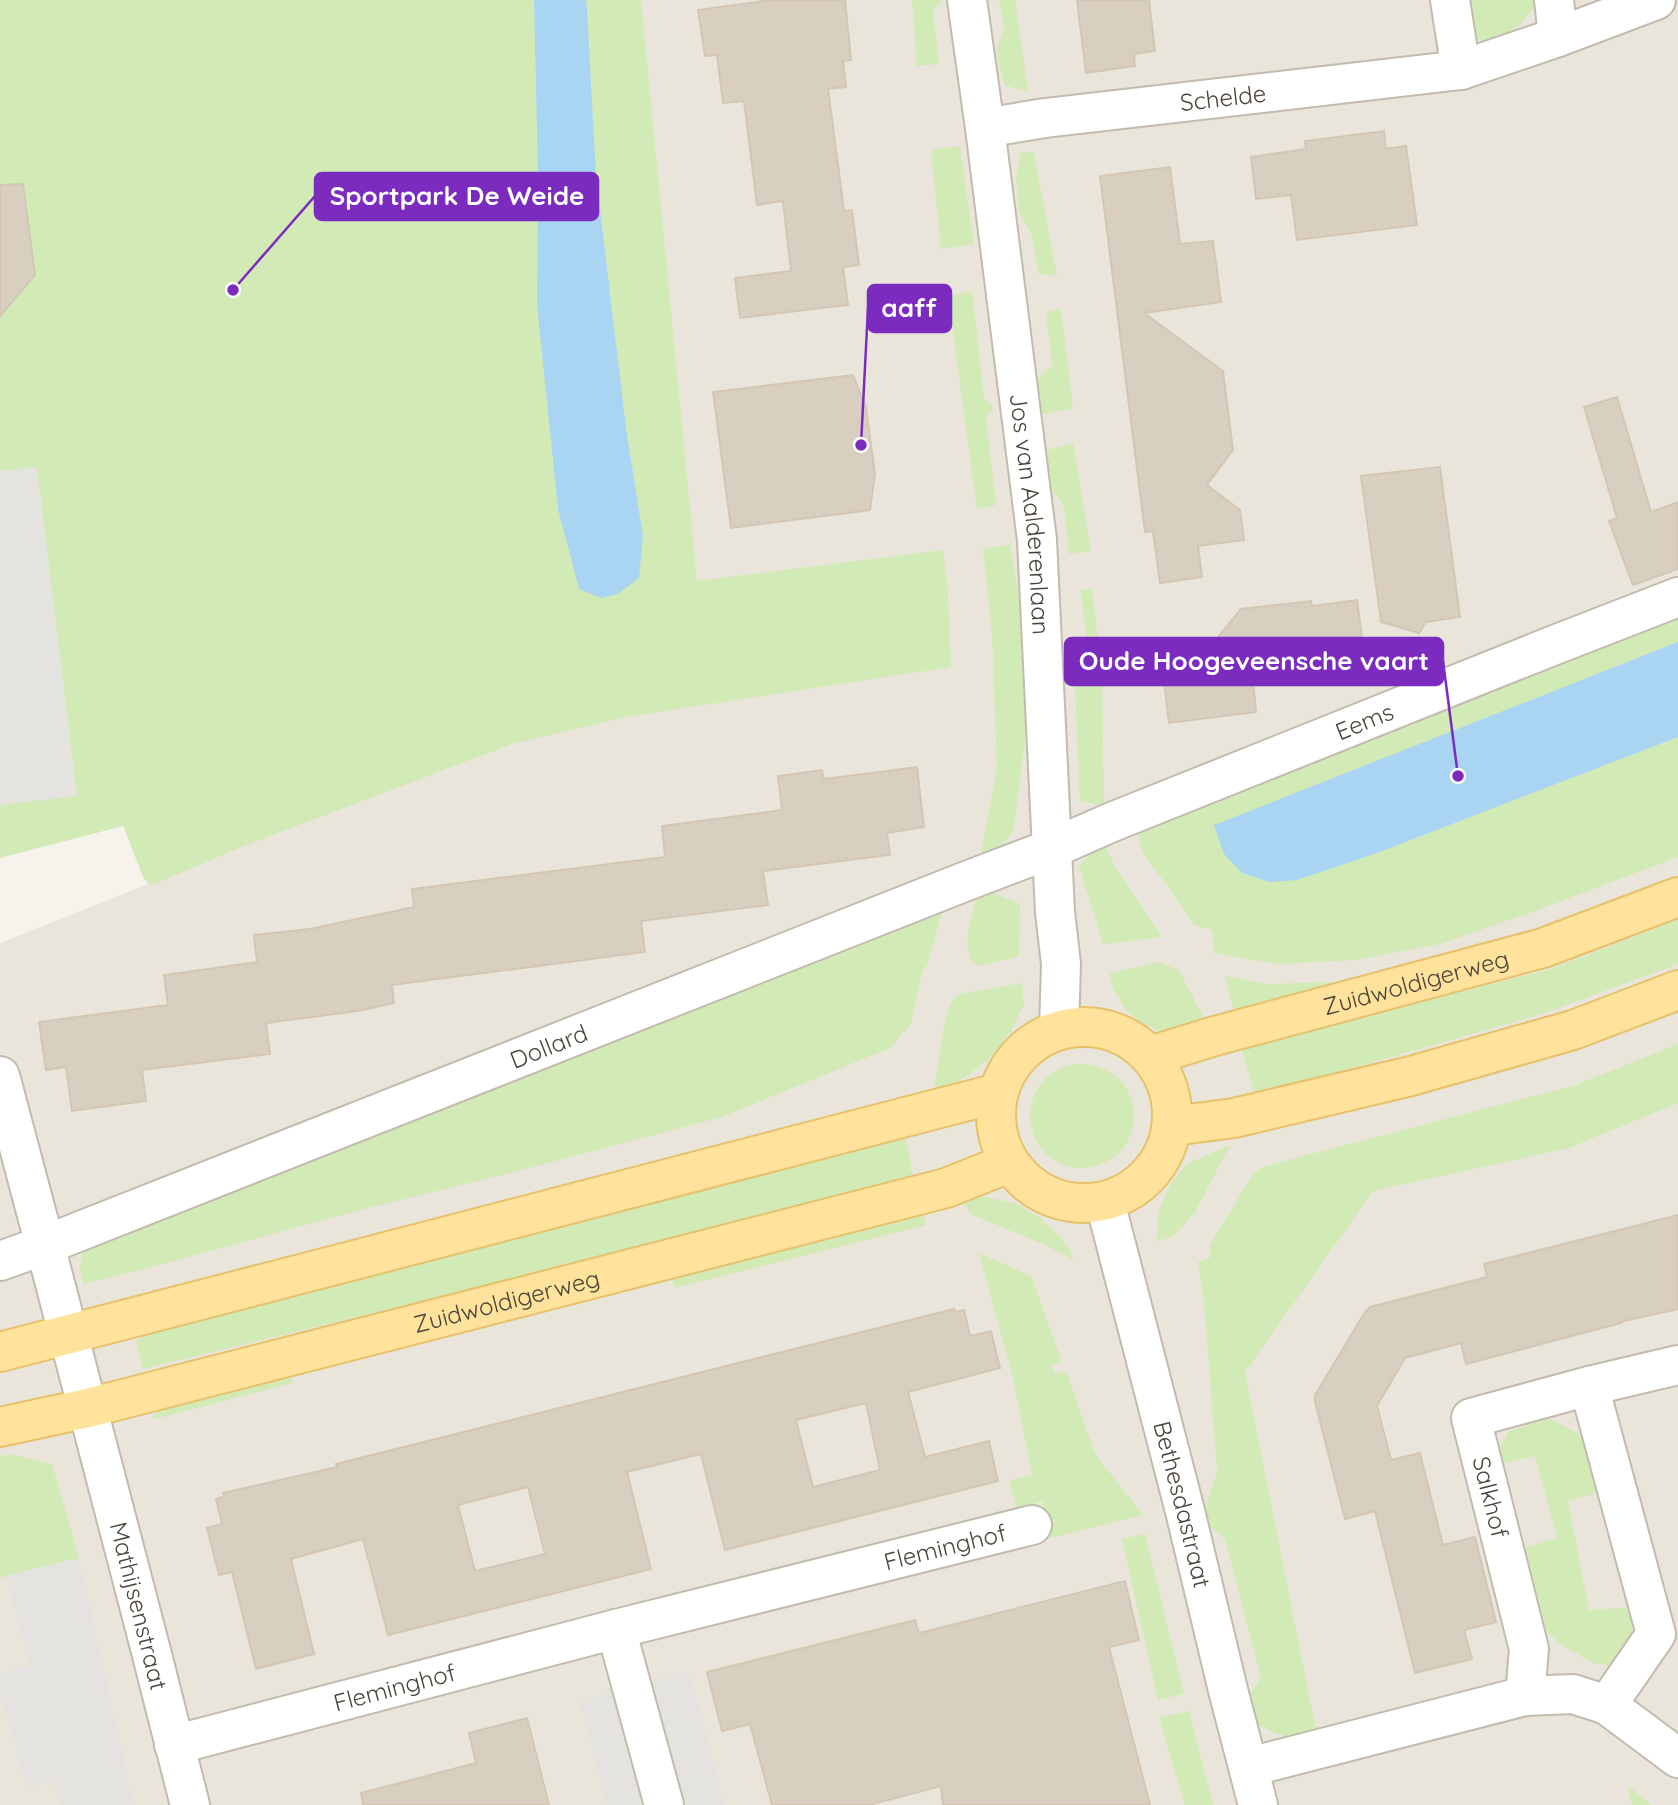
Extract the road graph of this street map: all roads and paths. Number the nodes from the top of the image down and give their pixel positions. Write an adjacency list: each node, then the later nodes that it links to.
1 (967, 0): 7 (street, Jos van Aalderenlaan)
2 (1450, 0): 6 (street)
3 (1554, 0): 5 (street)
4 (1656, 0): 5 (street, Schelde)
5 (1558, 37): 6 (street, Schelde)
6 (1461, 70): 7 (street, Schelde)
7 (985, 128): 9 (street, Jos van Aalderenlaan)
8 (1678, 597): 9 (street, Eems)
9 (1053, 848): 12 (street, Jos van Aalderenlaan); 19 (street, Dollard)
10 (1678, 897): 13 (main road, Zuidwoldigerweg)
11 (1678, 990): 16 (main road)
12 (1059, 1030): 13 (main road); 15 (main road)
13 (1150, 1056): 16 (main road)
14 (0, 1076): 19 (street)
15 (998, 1093): 17 (main road); 21 (main road)
16 (1173, 1126): 18 (main road)
17 (1009, 1163): 18 (main road); 25 (main road, Zuidwoldigerweg)
18 (1105, 1202): 33 (street, Bethesdastraat)
19 (45, 1245): 20 (street); 21 (street, Mathijsenstraat)
20 (0, 1261)
21 (68, 1333): 22 (main road); 25 (street, Mathijsenstraat)
22 (0, 1352)
23 (1678, 1365): 24 (street, Salkhof)
24 (1589, 1386): 29 (street, Salkhof); 30 (street)
25 (88, 1408): 26 (main road, Zuidwoldigerweg); 31 (street, Mathijsenstraat)
26 (0, 1427)
27 (1032, 1525): 28 (street, Fleminghof)
28 (616, 1629): 31 (street, Fleminghof); 35 (street)
29 (1525, 1696): 30 (street); 33 (street)
30 (1607, 1705): 32 (street)
31 (174, 1745): 34 (street, Mathijsenstraat)
32 (1678, 1758)
33 (1249, 1768): 36 (street, Bethesdastraat)
34 (190, 1805)
35 (664, 1805)
36 (1258, 1805)

